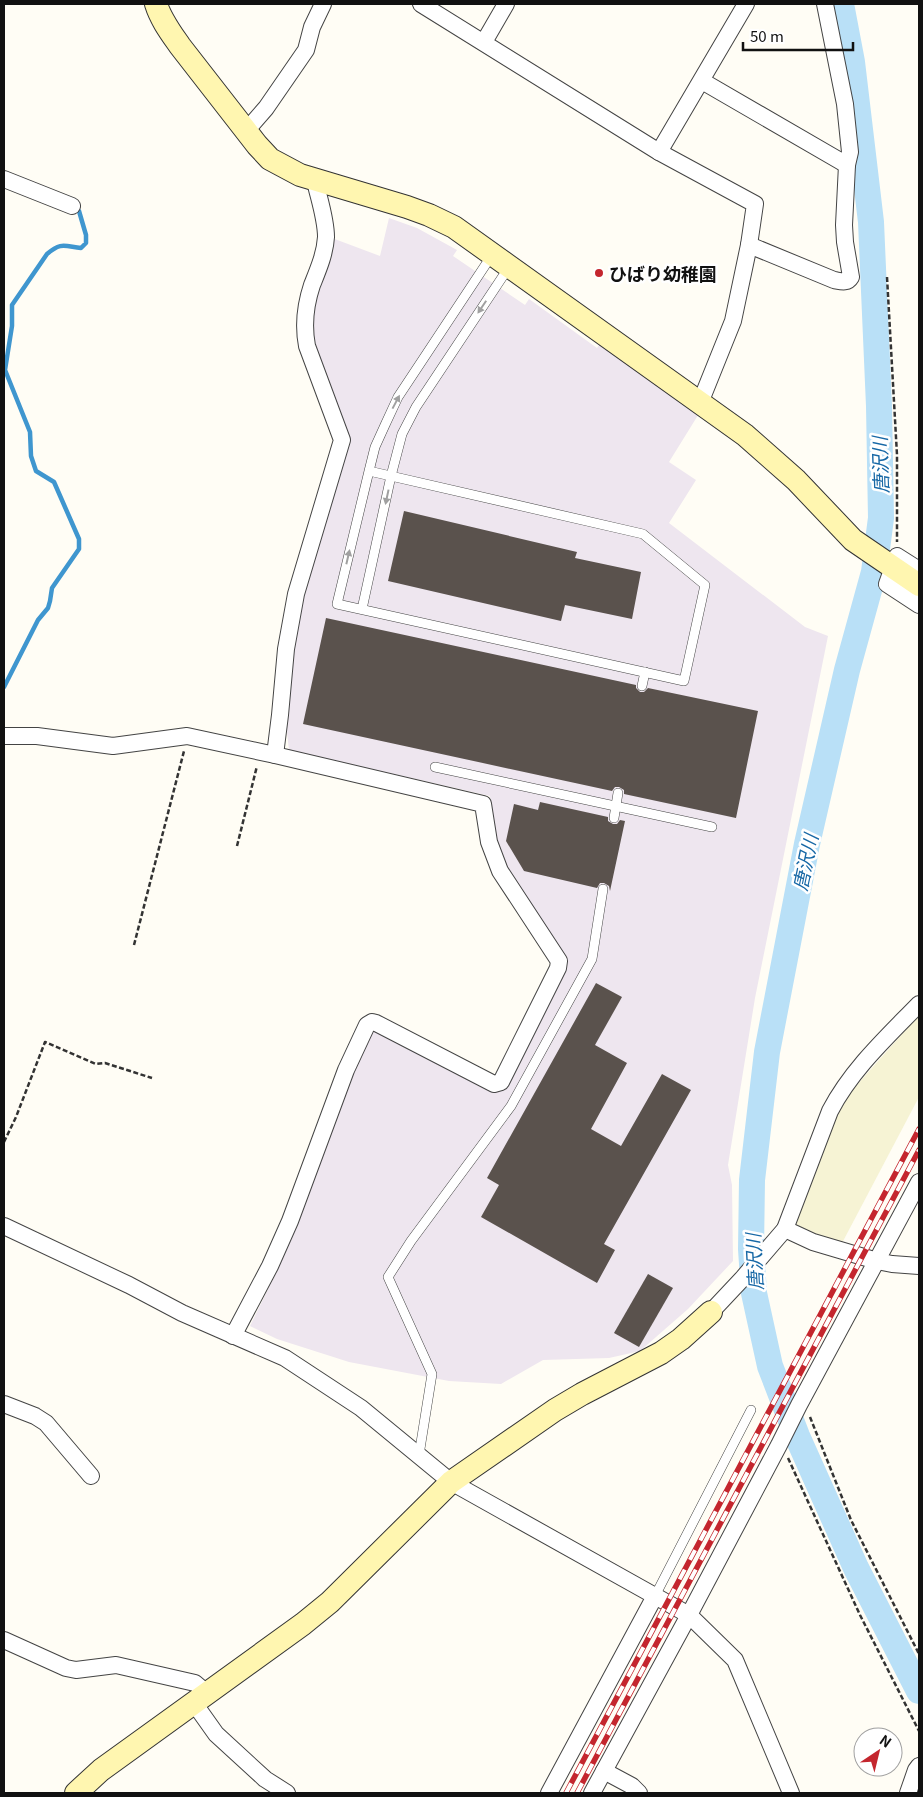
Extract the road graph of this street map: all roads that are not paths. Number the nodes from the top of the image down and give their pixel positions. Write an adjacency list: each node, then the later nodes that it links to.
1 (156, 4): 9 (street)
2 (323, 4): 9 (street)
3 (421, 4): 7 (street)
4 (506, 4): 7 (street)
5 (746, 4): 8 (street)
6 (825, 4): 11 (street)
7 (484, 42): 10 (street)
8 (702, 82): 10 (street); 11 (street)
9 (246, 131): 13 (street)
10 (659, 152): 15 (street)
11 (847, 165): 15 (street)
12 (4, 179): 14 (street)
13 (315, 181): 16 (street); 26 (street)
14 (72, 206)
15 (749, 245): 17 (street)
16 (501, 260): 17 (street); 18 (lane, one-way to 16); 19 (lane, one-way to 19)
17 (700, 403): 20 (street)
18 (368, 471): 19 (lane); 22 (lane, one-way to 18)
19 (391, 476): 22 (lane, one-way to 22); 23 (lane)
20 (907, 567): 21 (street)
21 (919, 605)
22 (362, 609): 23 (lane)
23 (645, 672): 24 (lane)
24 (642, 686)
25 (4, 736): 26 (street)
26 (267, 754): 40 (street)
27 (435, 766): 29 (lane)
28 (618, 792): 29 (lane)
29 (615, 806): 30 (lane); 31 (lane)
30 (614, 818)
31 (712, 827)
32 (603, 889): 43 (lane)
33 (919, 1004): 36 (street)
34 (919, 1182): 37 (street)
35 (4, 1226): 40 (street)
36 (785, 1229): 37 (street); 39 (street)
37 (877, 1261): 38 (street); 47 (street)
38 (919, 1266)
39 (710, 1312): 45 (street)
40 (233, 1336): 43 (street)
41 (4, 1404): 44 (street)
42 (751, 1410): 46 (lane)
43 (419, 1455): 45 (street)
44 (91, 1476)
45 (451, 1482): 46 (street); 49 (street)
46 (655, 1596): 47 (street); 54 (street)
47 (689, 1616): 51 (street); 57 (street)
48 (4, 1640): 49 (street)
49 (201, 1699): 52 (street); 53 (street)
50 (919, 1766): 58 (street)
51 (604, 1771): 55 (street); 56 (street)
52 (76, 1793)
53 (287, 1793)
54 (549, 1793)
55 (592, 1793)
56 (639, 1793)
57 (791, 1793)
58 (908, 1793)

